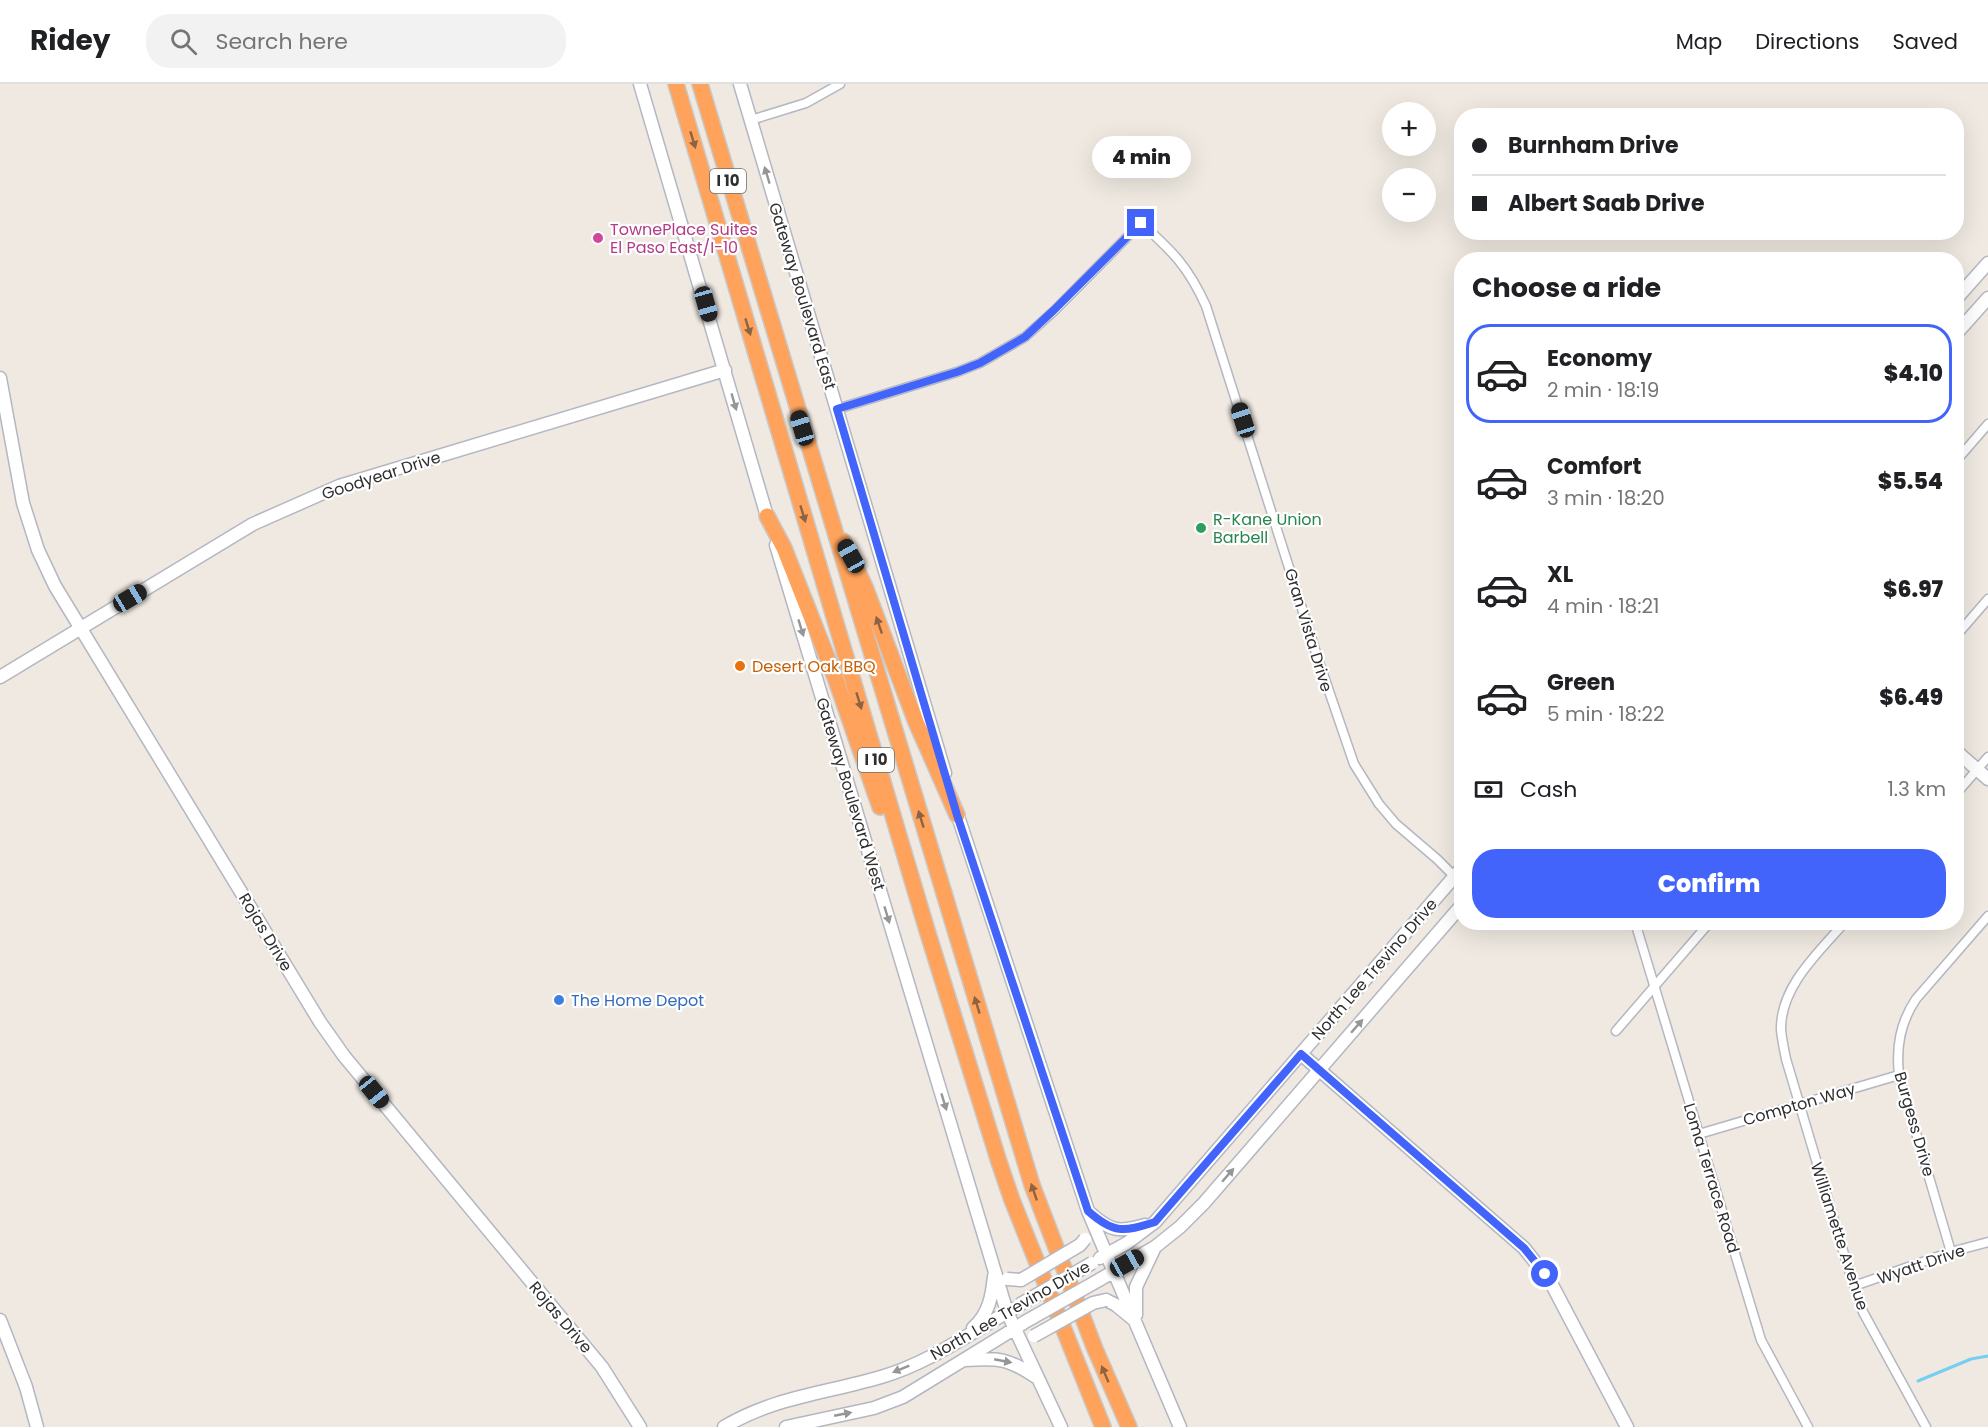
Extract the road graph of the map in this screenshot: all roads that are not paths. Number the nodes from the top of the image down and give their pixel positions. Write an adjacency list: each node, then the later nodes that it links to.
1 (640, 84): 11 (main road, Gateway Boulevard West)
2 (676, 84): 32 (highway, I 10, one-way to 32)
3 (700, 84): 16 (highway, I 10)
4 (740, 84): 6 (main road, Gateway Boulevard East)
5 (840, 84): 6 (street)
6 (751, 120): 13 (main road, Gateway Boulevard East, one-way to 6)
7 (1988, 263): 8 (main road)
8 (1964, 290)
9 (1988, 298): 10 (main road)
10 (1964, 325)
11 (725, 370): 17 (main road, Gateway Boulevard West, one-way to 17); 20 (main road, Goodyear Drive)
12 (0, 378): 20 (main road, Rojas Drive)
13 (837, 409): 27 (main road, Gateway Boulevard East); 28 (street, Gran Vista Drive)
14 (1988, 424): 15 (street)
15 (1964, 452)
16 (828, 514): 27 (highway, one-way to 16); 66 (highway, I 10, one-way to 16)
17 (767, 516): 32 (highway); 49 (main road, Gateway Boulevard West, one-way to 49)
18 (1988, 599): 19 (street)
19 (1964, 627)
20 (80, 628): 21 (main road, Goodyear Drive); 61 (main road, Rojas Drive)
21 (0, 677)
22 (1988, 757): 24 (street)
23 (1964, 758): 24 (main road)
24 (1977, 769): 25 (main road); 26 (street)
25 (1988, 778)
26 (1964, 784)
27 (957, 815): 43 (main road, Gateway Boulevard East)
28 (1454, 872)
29 (1454, 882): 38 (main road, North Lee Trevino Drive)
30 (1454, 914): 39 (main road, North Lee Trevino Drive, one-way to 30)
31 (1988, 916): 40 (street, Burgess Drive)
32 (926, 927): 65 (highway, I 10)
33 (1638, 930): 36 (street, Loma Terrace Road)
34 (1703, 930): 36 (street)
35 (1838, 930): 41 (street, Williamette Avenue)
36 (1655, 986): 37 (street); 42 (street, Loma Terrace Road)
37 (1616, 1031)
38 (1301, 1054): 39 (main road); 44 (main road, North Lee Trevino Drive)
39 (1319, 1070): 46 (main road, North Lee Trevino Drive, one-way to 39); 68 (main road)
40 (1899, 1075): 41 (street, Compton Way); 47 (street, Burgess Drive)
41 (1799, 1104): 42 (street, Compton Way); 51 (street, Williamette Avenue)
42 (1699, 1134): 69 (street, Loma Terrace Road)
43 (1088, 1211): 44 (main road); 48 (main road, Gateway Boulevard East); 49 (main road, bridge)
44 (1155, 1222): 48 (main road, North Lee Trevino Drive)
45 (1988, 1242): 47 (street, Wyatt Drive)
46 (1155, 1247): 50 (main road, North Lee Trevino Drive); 54 (main road)
47 (1951, 1252): 51 (street, Wyatt Drive)
48 (1106, 1254): 50 (main road, Gateway Boulevard East); 52 (main road, North Lee Trevino Drive, bridge)
49 (994, 1270): 52 (main road, Gateway Boulevard West); 56 (main road)
50 (1114, 1271): 54 (main road, Gateway Boulevard East); 55 (main road, North Lee Trevino Drive, bridge)
51 (1854, 1287): 70 (street, Williamette Avenue)
52 (1007, 1312): 55 (main road, Gateway Boulevard West); 56 (main road, North Lee Trevino Drive)
53 (0, 1320): 60 (main road)
54 (1136, 1322): 57 (main road, bridge); 67 (main road, Gateway Boulevard East)
55 (1019, 1326): 57 (main road, Gateway Boulevard West); 58 (main road, North Lee Trevino Drive)
56 (956, 1342): 62 (main road, North Lee Trevino Drive, one-way to 62)
57 (1028, 1359): 59 (main road, Gateway Boulevard West)
58 (964, 1360): 59 (main road, one-way to 59); 63 (main road, North Lee Trevino Drive, one-way to 58)
59 (1038, 1378): 64 (main road, Gateway Boulevard West)
60 (37, 1427)
61 (640, 1427)
62 (724, 1427)
63 (786, 1427)
64 (1061, 1427)
65 (1103, 1427)
66 (1129, 1427)
67 (1180, 1427)
68 (1627, 1427)
69 (1808, 1427)
70 (1926, 1427)

